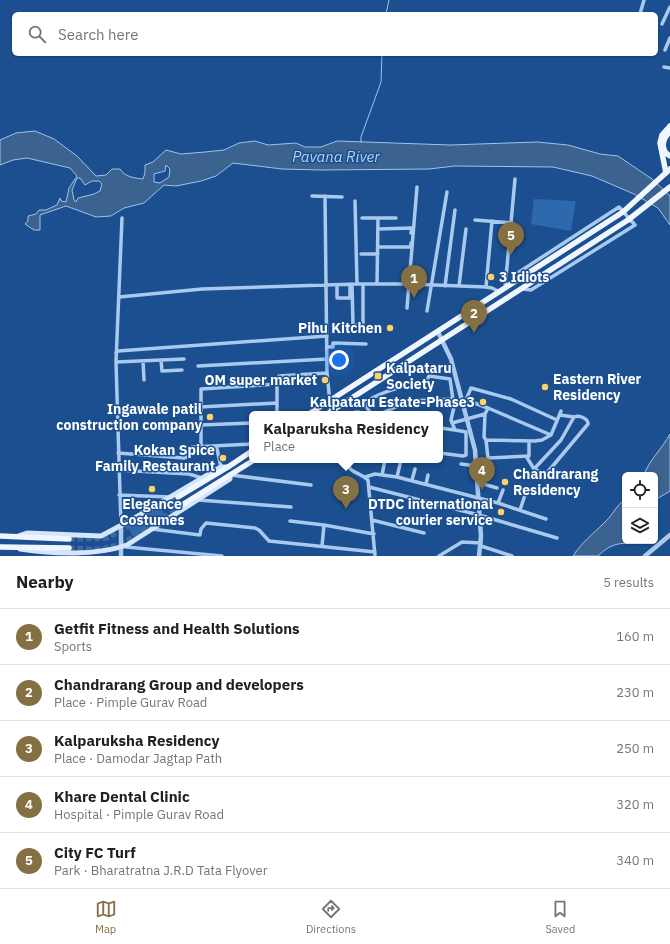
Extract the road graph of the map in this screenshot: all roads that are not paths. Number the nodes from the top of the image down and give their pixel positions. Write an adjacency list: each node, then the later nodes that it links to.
1 (644, 0): 3 (street)
2 (670, 7): 4 (street)
3 (641, 12)
4 (662, 24)
5 (670, 38): 6 (street)
6 (665, 50)
7 (664, 66): 8 (street)
8 (670, 68)
9 (670, 126): 12 (main road)
10 (670, 132): 11 (main road)
11 (670, 156)
12 (668, 172): 38 (main road, bridge)
13 (515, 179): 28 (street)
14 (417, 187): 37 (street)
15 (670, 187): 45 (main road, bridge)
16 (447, 192): 41 (street)
17 (312, 196): 18 (street)
18 (325, 196): 19 (street); 39 (street)
19 (342, 196)
20 (355, 201): 34 (street)
21 (455, 210): 42 (street)
22 (122, 218): 47 (street)
23 (362, 218): 24 (street)
24 (378, 218): 25 (street); 29 (street)
25 (396, 218)
26 (474, 220): 27 (street)
27 (492, 221): 28 (street); 44 (street)
28 (512, 223): 46 (street)
29 (378, 229): 31 (street); 31 (street)
30 (466, 229): 43 (street)
31 (378, 247): 33 (street)
32 (362, 254): 33 (street)
33 (378, 254): 36 (street)
34 (353, 284): 35 (street); 35 (street); 40 (street); 40 (street)
35 (363, 284): 36 (street)
36 (377, 284): 37 (street)
37 (409, 284): 41 (street); 48 (street)
38 (513, 284): 45 (street); 46 (main road)
39 (326, 285): 40 (street); 47 (street); 51 (street)
40 (337, 285)
41 (431, 286): 42 (street); 49 (street)
42 (445, 286): 43 (street)
43 (459, 286): 44 (street)
44 (486, 287): 46 (street)
45 (523, 289): 52 (main road)
46 (502, 291): 50 (main road)
47 (119, 297): 55 (street)
48 (407, 308)
49 (427, 311)
50 (438, 332): 52 (street); 67 (main road)
51 (327, 336): 54 (street); 55 (street)
52 (443, 340): 74 (main road); 79 (street)
53 (366, 344): 54 (street)
54 (326, 347): 57 (street)
55 (116, 353): 60 (street)
56 (184, 359): 58 (street)
57 (327, 359): 61 (street); 63 (street)
58 (162, 360): 59 (street); 62 (street)
59 (143, 361): 60 (street); 64 (street)
60 (116, 362): 92 (street)
61 (198, 366)
62 (182, 370)
63 (327, 374): 65 (street); 67 (street)
64 (144, 380)
65 (277, 384): 68 (street); 69 (street)
66 (453, 399): 75 (street); 76 (street); 82 (street)
67 (330, 401): 72 (main road); 73 (street)
68 (277, 404): 69 (street); 71 (street)
69 (200, 407): 83 (street)
70 (488, 408): 77 (street); 80 (street); 86 (street)
71 (277, 411)
72 (314, 411)
73 (329, 411)
74 (332, 411)
75 (370, 411)
76 (387, 411)
77 (485, 414): 79 (street); 87 (street)
78 (574, 417): 80 (street); 105 (street); 105 (street)
79 (467, 418): 82 (street); 101 (street)
80 (557, 420): 86 (street)
81 (249, 423): 83 (street)
82 (452, 423): 85 (street)
83 (200, 425): 90 (street)
84 (443, 428): 85 (street)
85 (455, 430): 94 (street)
86 (551, 435): 88 (street)
87 (486, 440): 88 (street); 95 (street)
88 (529, 441): 95 (street)
89 (249, 444): 90 (street)
90 (201, 446): 92 (street)
91 (217, 449): 102 (street)
92 (118, 453): 106 (street)
93 (249, 453): 103 (main road)
94 (443, 453)
95 (526, 456): 105 (street)
96 (249, 463): 107 (main road)
97 (346, 463): 111 (street)
98 (384, 463): 108 (street)
99 (400, 463): 110 (street)
100 (461, 464): 101 (street)
101 (476, 466): 114 (street)
102 (221, 467): 103 (main road); 112 (main road)
103 (228, 467): 123 (main road)
104 (415, 469): 113 (street)
105 (534, 469)
106 (118, 470): 112 (street); 121 (street)
107 (230, 474): 116 (street); 125 (main road); 127 (main road)
108 (382, 474): 110 (street); 111 (street)
109 (428, 475): 115 (street)
110 (397, 476): 113 (street)
111 (365, 477): 117 (street)
112 (202, 478): 122 (main road)
113 (412, 480): 115 (street)
114 (477, 482): 118 (street); 124 (street)
115 (426, 484): 124 (street)
116 (311, 485)
117 (369, 487): 130 (street); 132 (street)
118 (497, 488)
119 (503, 490): 126 (street)
120 (526, 492): 129 (street)
121 (119, 495): 122 (street); 135 (street)
122 (171, 497): 135 (main road)
123 (178, 497)
124 (478, 498): 126 (street); 130 (street)
125 (198, 500): 128 (street); 136 (main road)
126 (498, 503): 129 (street)
127 (182, 505)
128 (291, 507)
129 (520, 510): 131 (street)
130 (479, 515): 142 (street); 144 (street)
131 (546, 519)
132 (372, 520): 137 (street); 138 (street)
133 (290, 521): 134 (street)
134 (324, 525): 138 (street); 145 (street)
135 (121, 526): 141 (main road); 148 (street)
136 (152, 529): 145 (street); 148 (main road)
137 (424, 533)
138 (374, 534): 150 (street)
139 (670, 535): 156 (street)
140 (0, 536): 141 (main road)
141 (18, 536): 143 (main road)
142 (557, 538)
143 (69, 539)
144 (481, 544): 153 (street); 154 (street); 155 (street)
145 (322, 546): 150 (street)
146 (0, 547): 147 (main road)
147 (7, 547): 148 (main road); 149 (main road)
148 (122, 547): 151 (street); 152 (street)
149 (69, 548)
150 (375, 554)
151 (121, 556)
152 (222, 556)
153 (439, 556)
154 (479, 556)
155 (512, 556)
156 (645, 556)

